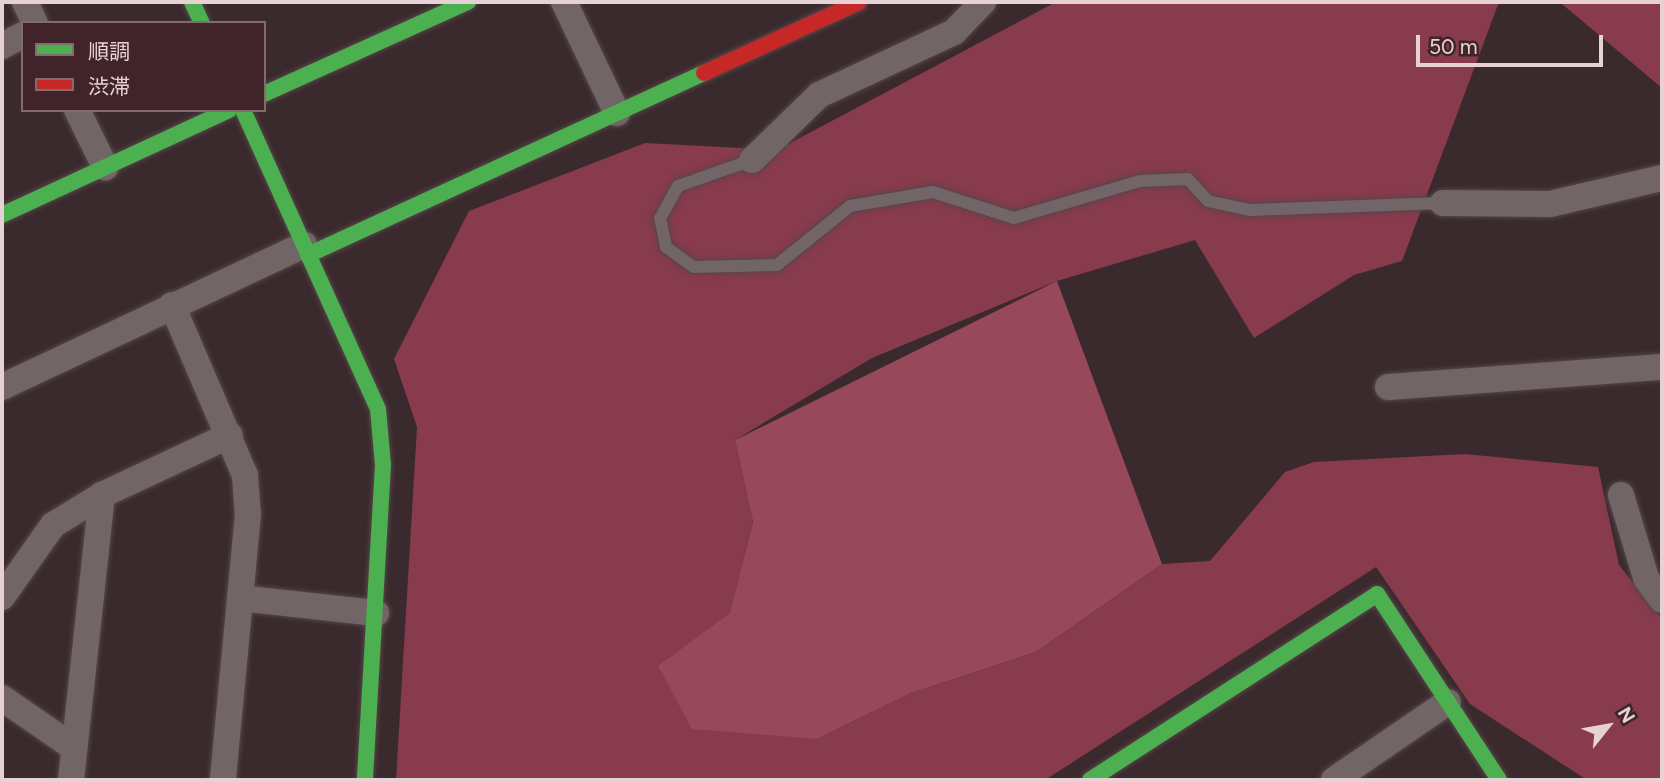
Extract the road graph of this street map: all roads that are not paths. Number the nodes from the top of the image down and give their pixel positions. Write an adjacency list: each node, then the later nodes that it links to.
1 (25, 2): 7 (street)
2 (192, 2): 8 (street)
3 (468, 2): 11 (street)
4 (564, 2): 15 (street)
5 (859, 2): 15 (street)
6 (983, 2): 16 (street)
7 (34, 21)
8 (201, 21)
9 (21, 36): 10 (street)
10 (2, 46)
11 (266, 93)
12 (78, 112): 17 (street)
13 (225, 112): 17 (street)
14 (244, 112): 21 (street)
15 (617, 113): 21 (street)
16 (752, 160): 19 (lane)
17 (105, 167): 20 (street)
18 (1662, 178): 19 (street)
19 (1443, 203)
20 (2, 215)
21 (306, 250): 22 (street); 32 (street)
22 (172, 305): 24 (street); 26 (street)
23 (1662, 367): 25 (street)
24 (2, 387)
25 (1388, 387)
26 (230, 435): 27 (street); 30 (street)
27 (102, 495): 29 (street); 35 (street)
28 (1621, 495): 31 (street)
29 (2, 597)
30 (240, 598): 32 (street); 37 (street)
31 (1662, 600)
32 (376, 613): 38 (street)
33 (2, 698): 35 (street)
34 (1448, 702): 39 (street); 40 (street); 41 (street)
35 (73, 747): 36 (street)
36 (71, 780)
37 (223, 780)
38 (365, 780)
39 (1090, 780)
40 (1334, 780)
41 (1499, 780)

